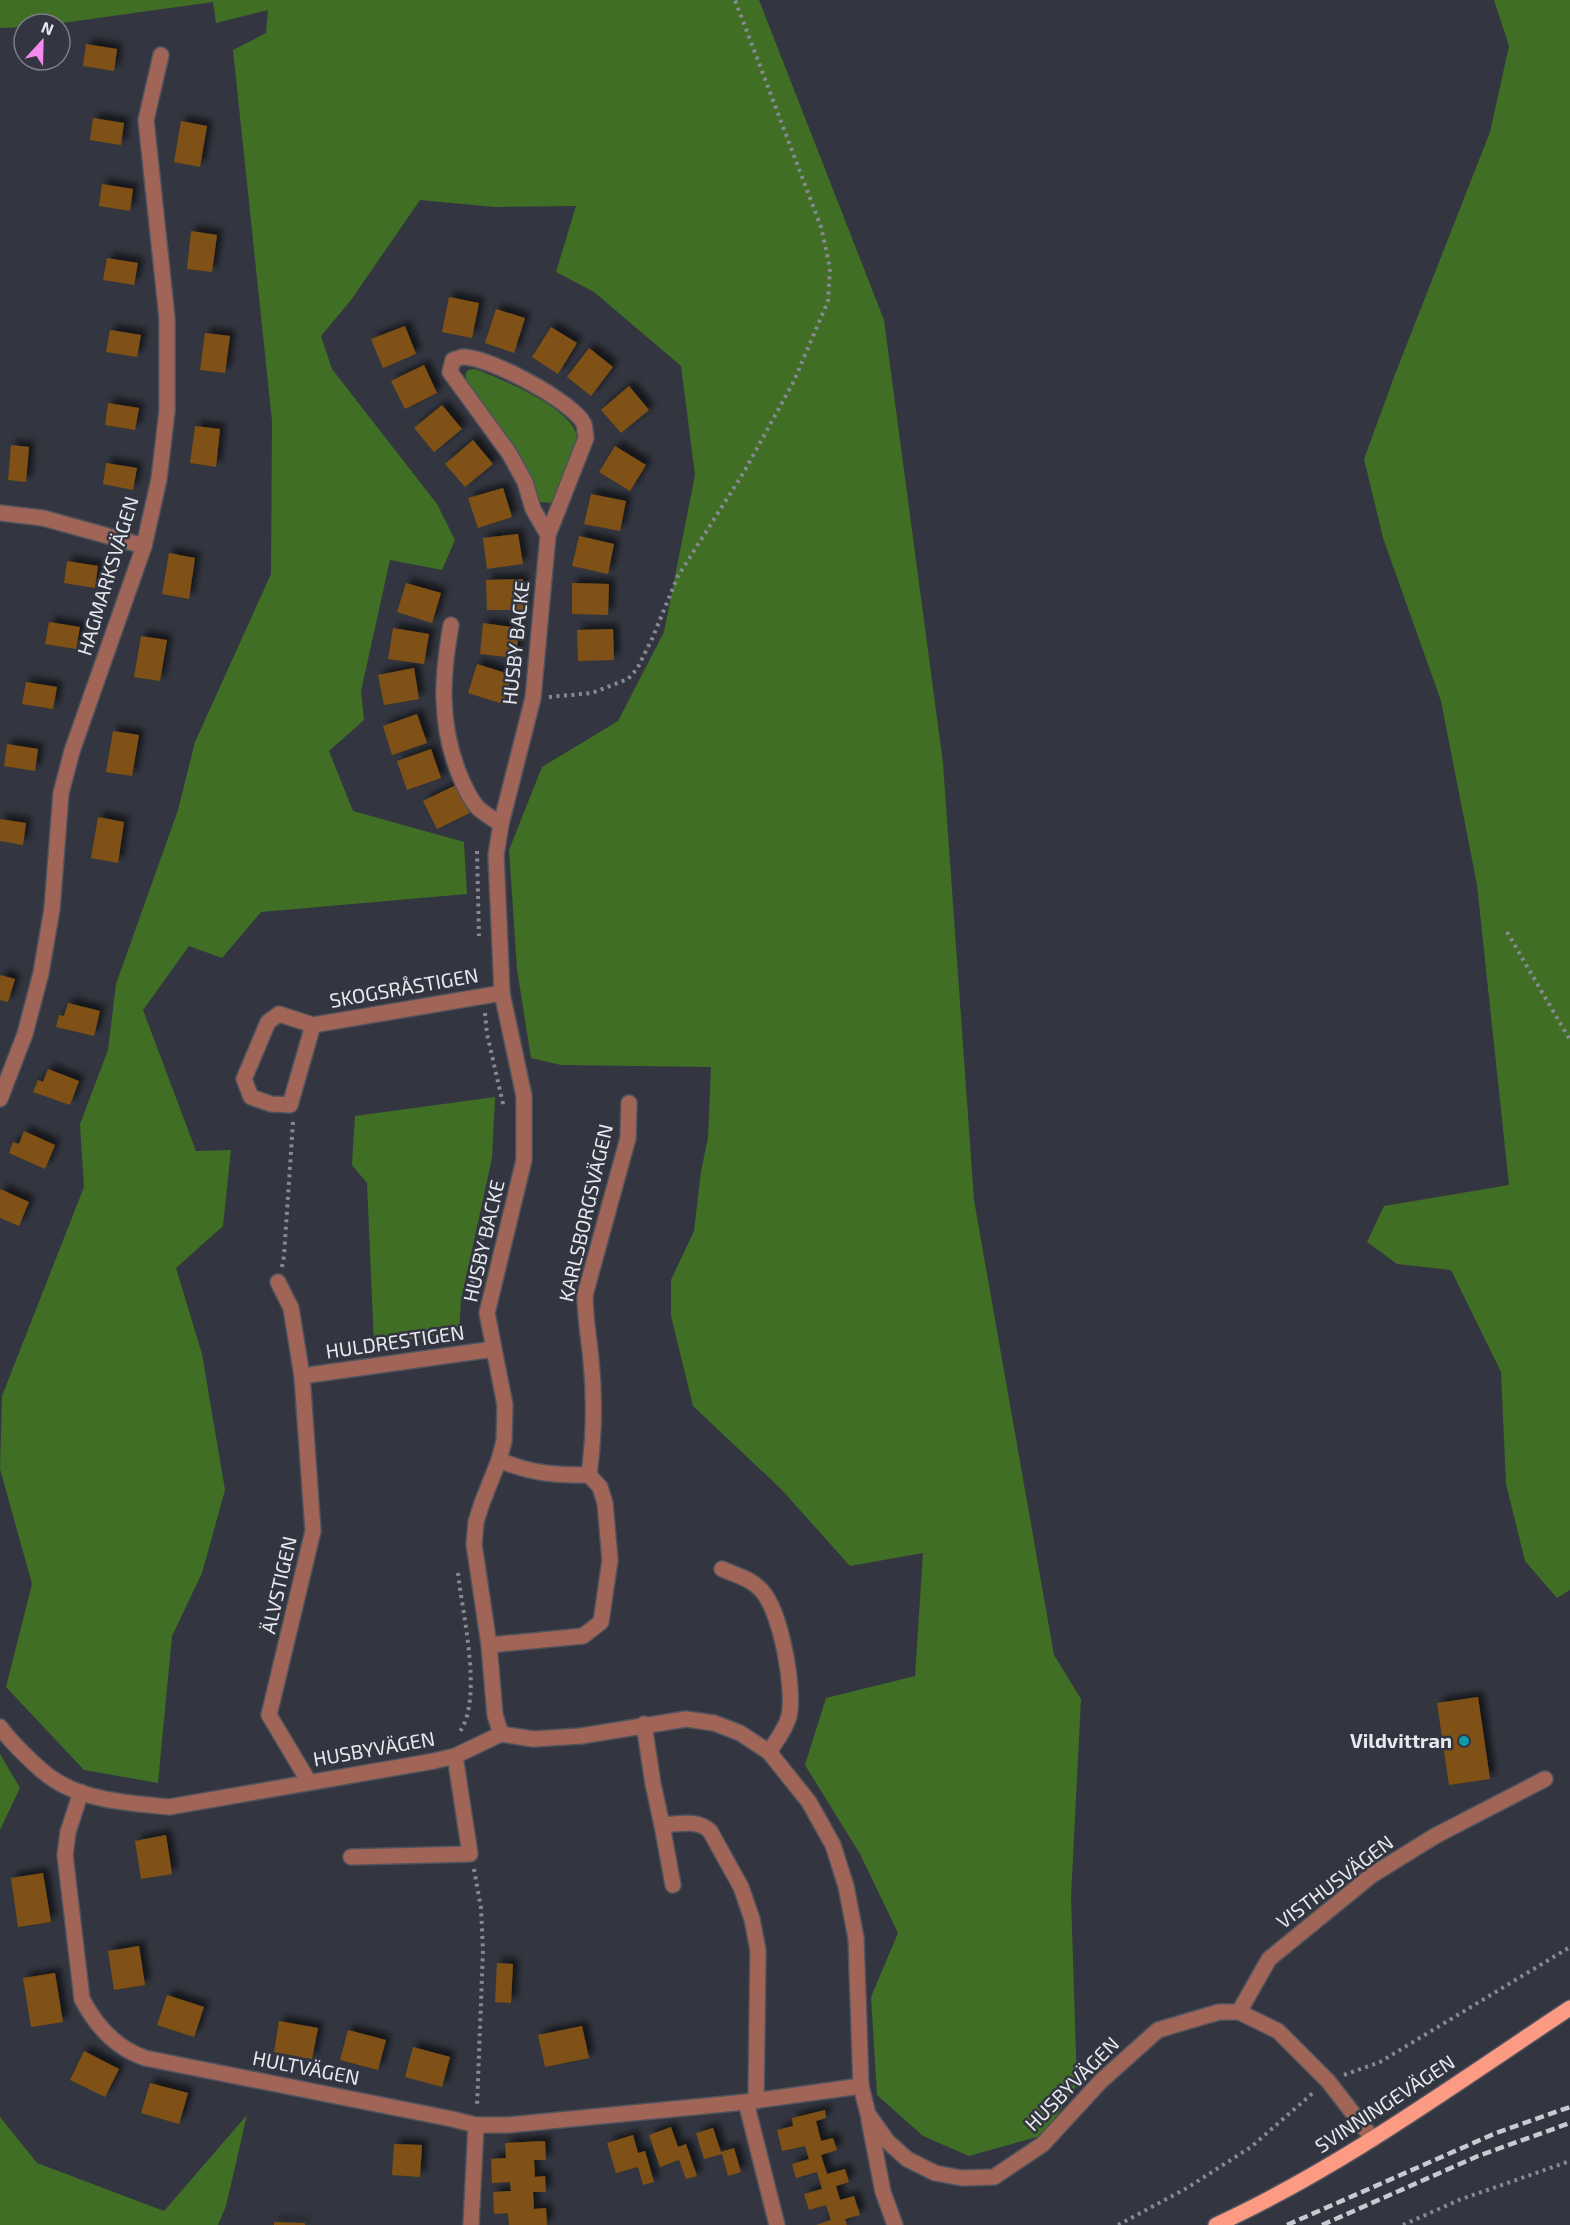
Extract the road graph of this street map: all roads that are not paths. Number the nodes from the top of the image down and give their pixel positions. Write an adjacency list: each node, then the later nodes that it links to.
1 (161, 55): 4 (street, HAGMARKSVÄGEN)
2 (0, 513): 4 (street)
3 (548, 535): 3 (street, HUSBY BACKE); 6 (street, HUSBY BACKE)
4 (144, 546): 9 (street, HAGMARKSVÄGEN)
5 (451, 625): 6 (street)
6 (501, 824): 7 (street, HUSBY BACKE)
7 (502, 993): 8 (street, SKOGSRÅSTIGEN); 12 (street, HUSBY BACKE)
8 (313, 1025): 8 (street, SKOGSRÅSTIGEN)
9 (0, 1100)
10 (629, 1103): 15 (street, KARLSBORGSVÄGEN)
11 (278, 1282): 13 (street, ÄLVSTIGEN)
12 (494, 1349): 13 (street, HULDRESTIGEN); 14 (street, HUSBY BACKE)
13 (302, 1376): 24 (street, ÄLVSTIGEN)
14 (499, 1460): 15 (street); 17 (street, HUSBY BACKE)
15 (589, 1475): 17 (street)
16 (722, 1569): 21 (street)
17 (489, 1645): 20 (street, HUSBY BACKE)
18 (644, 1724): 20 (street, HUSBYVÄGEN); 21 (street, HUSBYVÄGEN); 26 (street)
19 (0, 1727): 25 (street, HUSBYVÄGEN)
20 (501, 1734): 22 (street, HUSBYVÄGEN)
21 (769, 1752): 31 (street, HUSBYVÄGEN)
22 (455, 1756): 24 (street, HUSBYVÄGEN); 27 (street)
23 (1545, 1779): 30 (street, VISTHUSVÄGEN)
24 (309, 1782): 25 (street, HUSBYVÄGEN)
25 (81, 1792): 34 (street, HULTVÄGEN)
26 (662, 1825): 28 (street); 32 (street)
27 (351, 1857)
28 (673, 1885)
29 (1570, 2008): 35 (main road, SVINNINGEVÄGEN)
30 (1239, 2012): 33 (street, HUSBYVÄGEN); 35 (street)
31 (861, 2086): 32 (street, HULTVÄGEN); 33 (street, HUSBYVÄGEN)
32 (751, 2101): 34 (street, HULTVÄGEN); 37 (street)
33 (868, 2114): 38 (street)
34 (476, 2126): 36 (street)
35 (1373, 2139): 39 (main road, SVINNINGEVÄGEN)
36 (471, 2225)
37 (777, 2225)
38 (895, 2225)
39 (1216, 2225)

